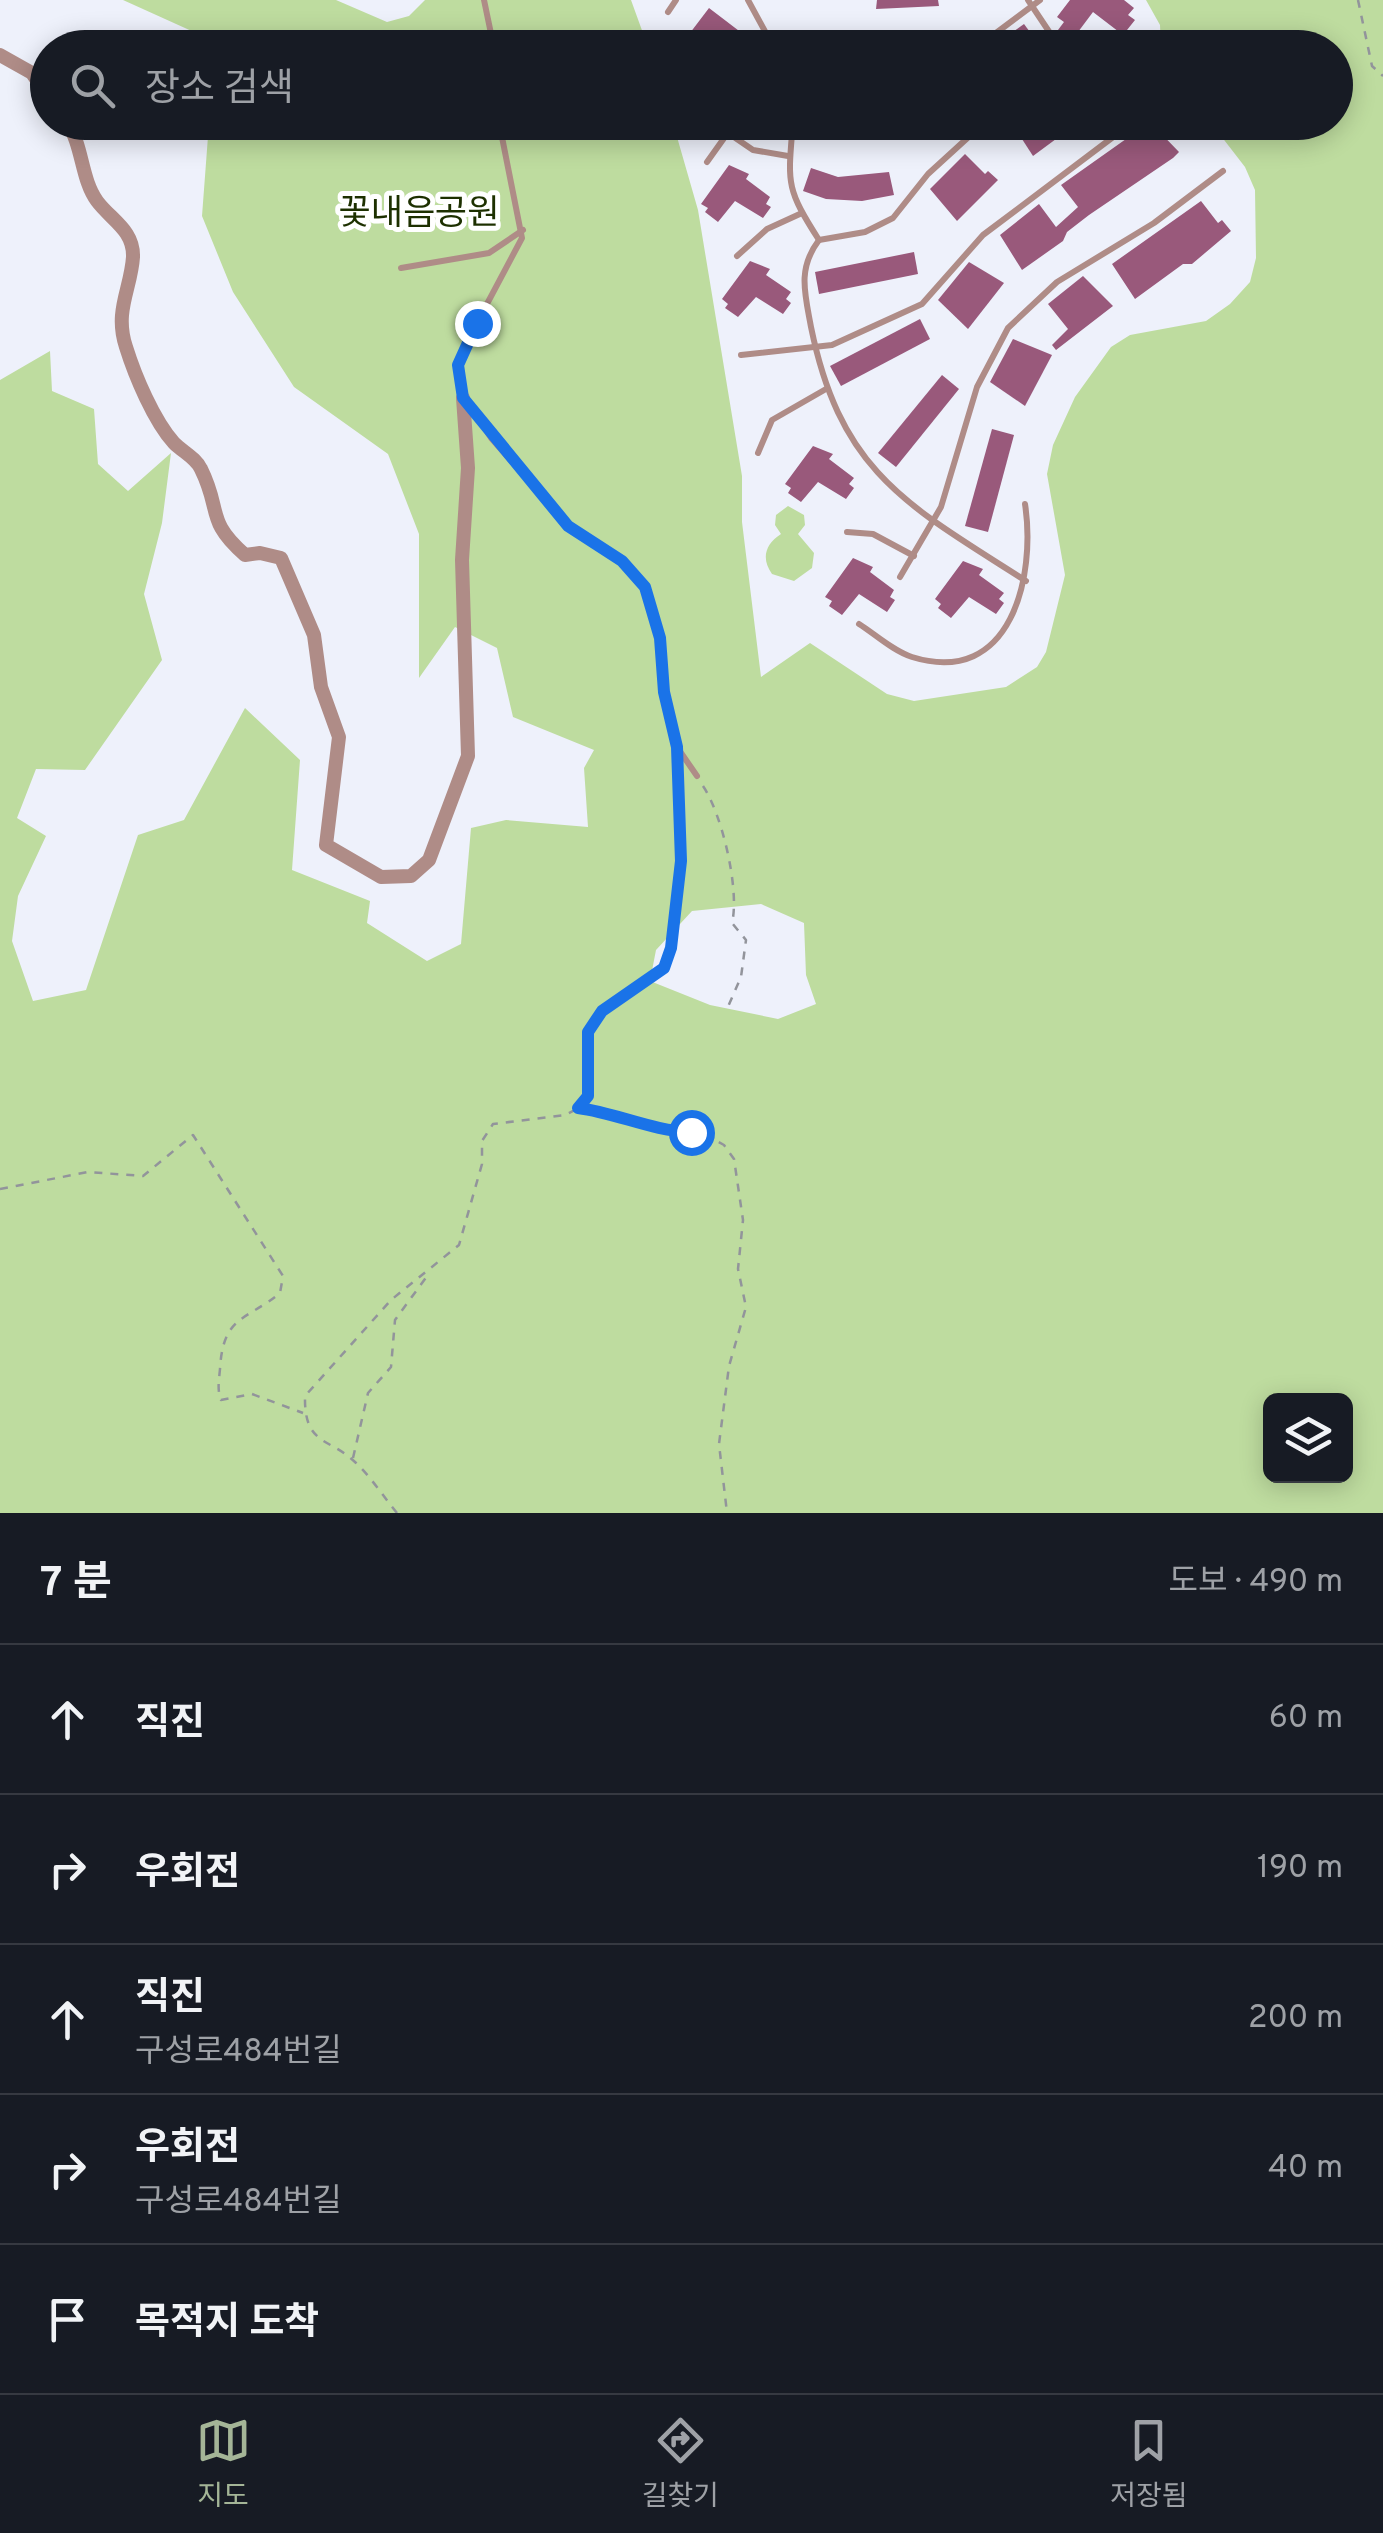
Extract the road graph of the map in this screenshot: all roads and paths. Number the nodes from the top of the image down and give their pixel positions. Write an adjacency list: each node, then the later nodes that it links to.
1 (484, 0): 9 (lane)
2 (676, 0): 8 (lane)
3 (748, 0): 10 (lane)
4 (1028, 0): 7 (lane)
5 (1040, 0): 7 (lane)
6 (1358, 0): 15 (path)
7 (1034, 8): 11 (lane); 12 (lane)
8 (668, 12)
9 (490, 30)
10 (764, 30)
11 (1002, 30)
12 (1048, 30)
13 (0, 55): 14 (street)
14 (30, 72)
15 (1383, 76)
16 (76, 140): 34 (street)
17 (503, 140): 27 (lane)
18 (723, 140): 24 (lane)
19 (737, 140): 23 (lane)
20 (791, 140): 23 (lane)
21 (965, 140): 28 (lane)
22 (1110, 140): 31 (lane)
23 (788, 156): 26 (lane)
24 (707, 162)
25 (1222, 171): 37 (lane)
26 (802, 213): 28 (lane); 29 (lane)
27 (524, 229): 30 (lane); 34 (lane)
28 (819, 240): 31 (lane)
29 (737, 256)
30 (401, 268)
31 (816, 348): 32 (lane); 33 (lane)
32 (741, 355)
33 (826, 389): 35 (lane); 37 (lane)
34 (463, 398): 43 (lane)
35 (758, 453)
36 (1024, 504): 41 (lane)
37 (934, 522): 39 (lane); 41 (lane)
38 (847, 532): 39 (lane)
39 (914, 556): 40 (lane)
40 (900, 577)
41 (1026, 581): 42 (lane)
42 (859, 624)
43 (677, 747): 44 (lane); 46 (path)
44 (697, 776): 45 (path)
45 (727, 1008)
46 (578, 1108): 48 (path); 52 (path)
47 (0, 1189): 49 (path)
48 (433, 1268): 49 (path); 50 (path)
49 (304, 1414): 50 (path)
50 (352, 1459): 51 (path)
51 (397, 1513)
52 (728, 1513)

